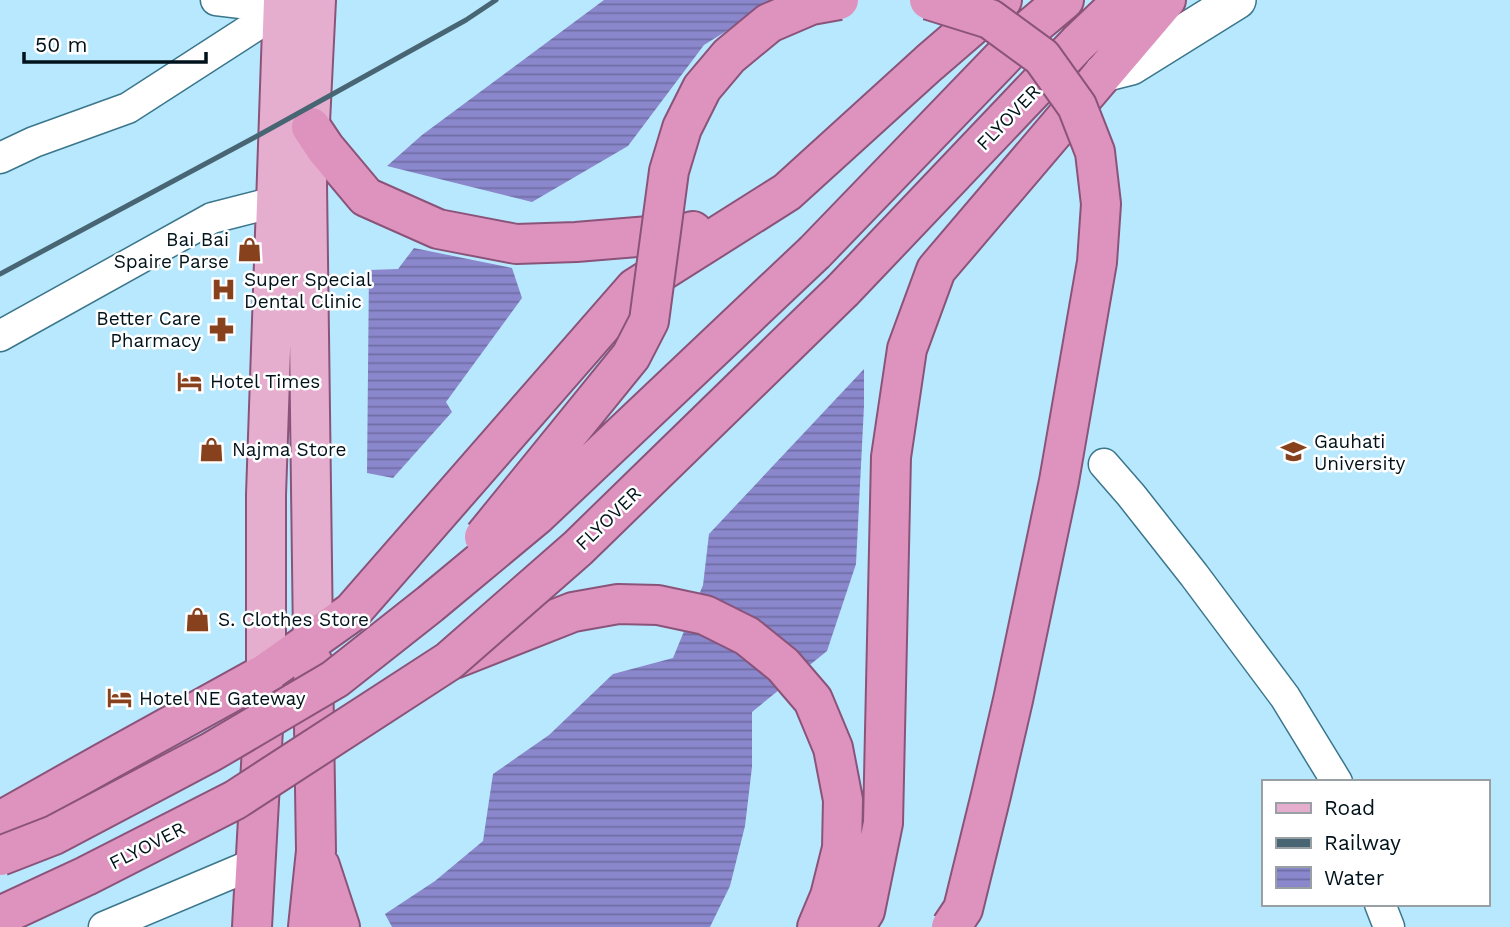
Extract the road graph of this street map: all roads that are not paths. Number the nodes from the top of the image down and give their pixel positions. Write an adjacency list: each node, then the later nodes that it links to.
1 (216, 0): 9 (street)
2 (839, 0): 17 (highway, bridge)
3 (929, 0): 34 (highway, bridge)
4 (1002, 0): 14 (highway)
5 (1064, 0): 17 (highway, bridge)
6 (1123, 0): 19 (highway, FLYOVER, bridge)
7 (1166, 0): 10 (highway)
8 (1237, 0): 10 (street)
9 (294, 3): 11 (main road); 12 (street); 13 (main road)
10 (1103, 73): 33 (highway)
11 (311, 127): 14 (highway); 18 (main road)
12 (0, 158)
13 (275, 202): 15 (street); 20 (main road)
14 (750, 215): 18 (highway)
15 (0, 336)
16 (1104, 464): 21 (street)
17 (430, 604): 24 (highway, bridge)
18 (313, 639): 20 (highway); 23 (highway)
19 (449, 661): 27 (highway, FLYOVER, bridge); 32 (highway)
20 (265, 673): 22 (highway); 25 (highway)
21 (1336, 780)
22 (0, 821)
23 (316, 850): 30 (highway); 31 (highway)
24 (0, 856)
25 (256, 863): 28 (street); 29 (highway)
26 (1381, 906): 35 (street)
27 (0, 916)
28 (104, 927)
29 (252, 927)
30 (308, 927)
31 (340, 927)
32 (817, 927)
33 (855, 927)
34 (951, 927)
35 (1389, 927)

